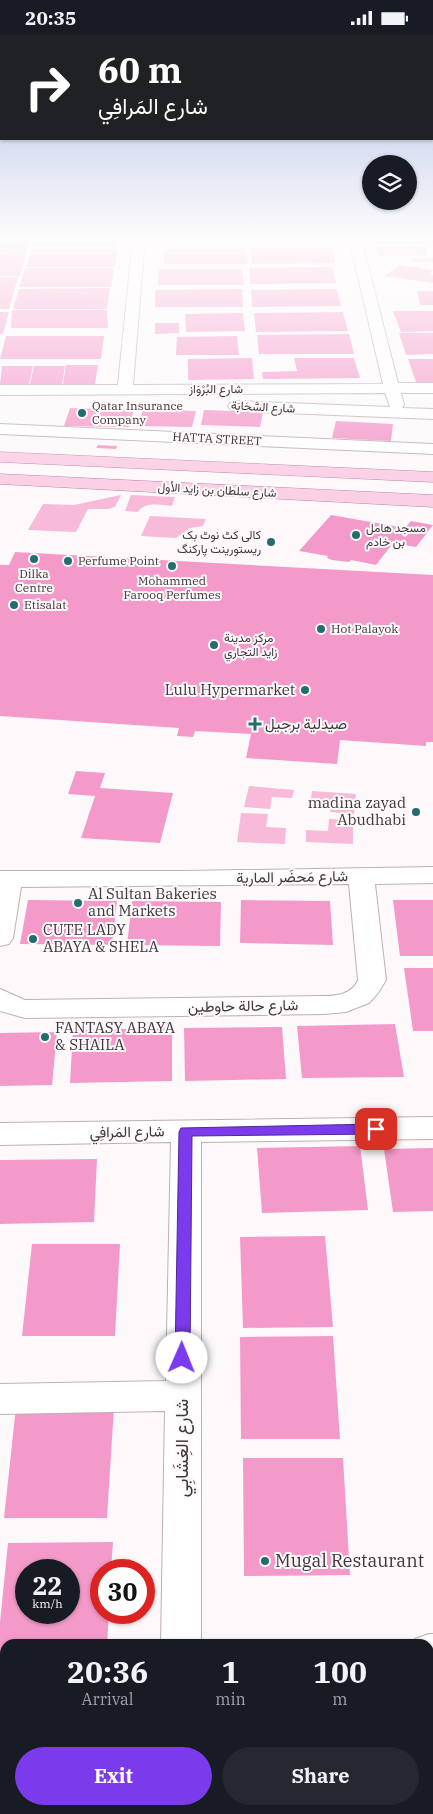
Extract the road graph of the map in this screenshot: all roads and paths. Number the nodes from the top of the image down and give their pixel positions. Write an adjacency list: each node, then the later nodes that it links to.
1 (131, 321): 6 (street)
2 (375, 321): 3 (street)
3 (391, 388): 4 (street, شارع البُرْوَاز); 6 (street, شارع البُرْوَاز); 8 (street)
4 (433, 388)
5 (96, 389): 6 (street, شارع البُرْوَاز); 7 (street, شارع البُرْوَاز); 8 (street, شارع السَّحَابَة)
6 (124, 389)
7 (0, 390)
8 (398, 413): 9 (street, شارع السَّحَابَة)
9 (433, 415)
10 (0, 429): 11 (street, HATTA STREET)
11 (433, 449)
12 (0, 457): 13 (main road, شارع سلطان بن زايد الأول)
13 (433, 477)
14 (0, 479): 15 (main road, شارع سلطان بن زايد الأول)
15 (433, 501)
16 (433, 875): 17 (street, شارع مَحضَر المارية)
17 (361, 876): 18 (street, شارع مَحضَر المارية); 20 (street, شارع حالة حاوطين)
18 (5, 879): 19 (street)
19 (0, 938)
20 (0, 998)
21 (433, 1128): 22 (street, شارع المَرافِي)
22 (186, 1132): 23 (street, شارع المَرافِي); 24 (street, شارع الغِشَابِي)
23 (0, 1134)
24 (182, 1396): 25 (street); 26 (street, شارع الغِشَابِي)
25 (0, 1399)
26 (181, 1639)

